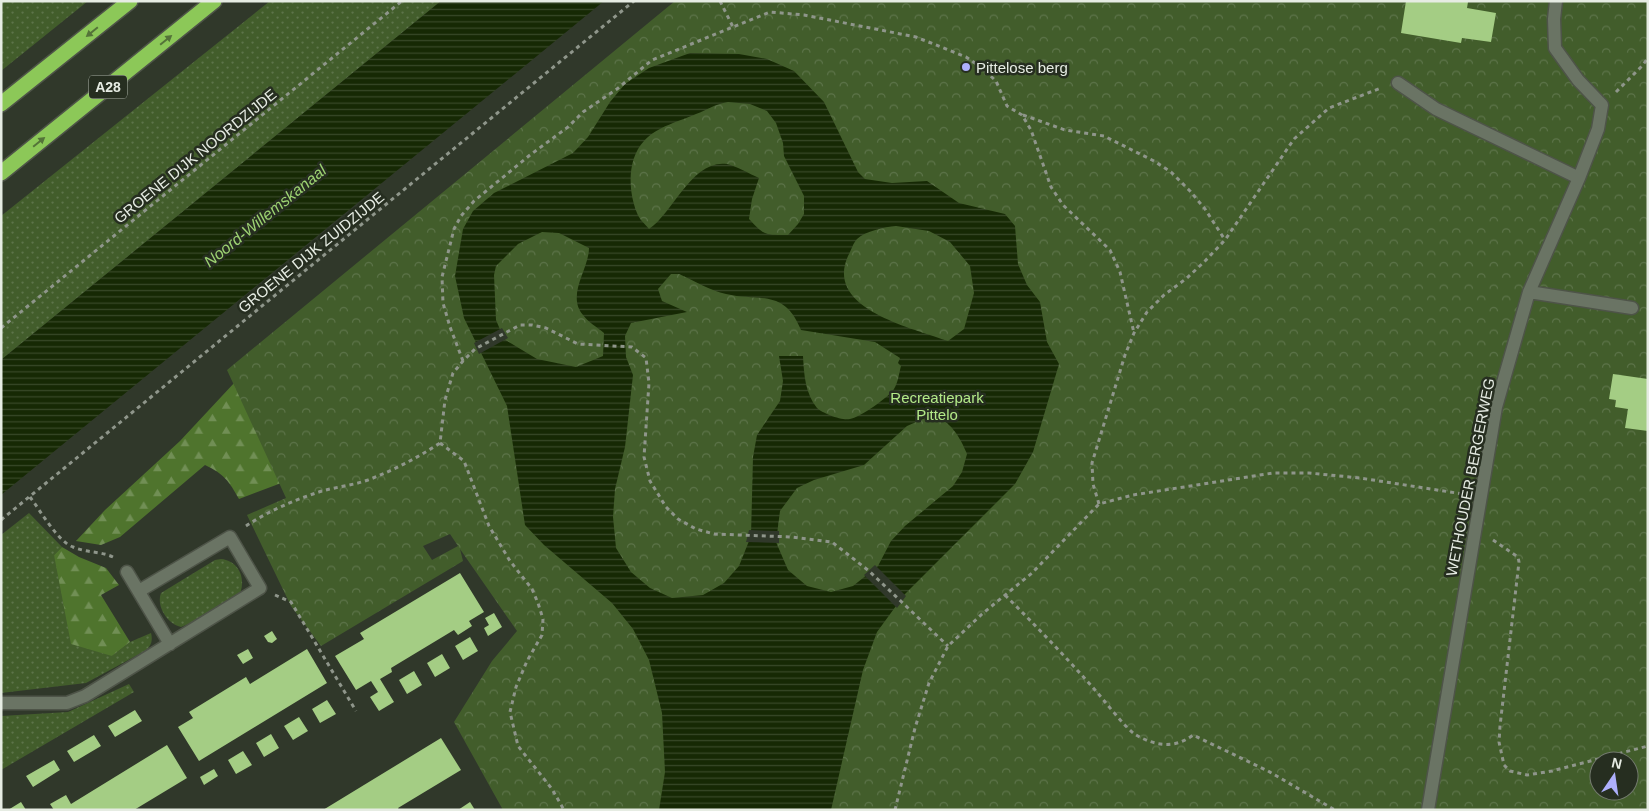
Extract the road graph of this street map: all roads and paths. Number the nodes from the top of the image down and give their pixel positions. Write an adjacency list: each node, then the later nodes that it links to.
1 (130, 1): 10 (highway, one-way to 10)
2 (214, 1): 13 (highway, A28, one-way to 2)
3 (402, 1): 18 (path, GROENE DIJK NOORDZIJDE)
4 (634, 1): 23 (path, GROENE DIJK ZUIDZIJDE)
5 (720, 1): 7 (path)
6 (1556, 1): 11 (street)
7 (733, 27): 12 (path); 20 (path)
8 (1648, 58): 11 (path)
9 (1398, 83): 14 (street); 15 (path)
10 (1, 104)
11 (1602, 105): 14 (street, WETHOUDER BERGERWEG)
12 (1022, 115): 15 (path); 19 (path)
13 (1, 173)
14 (1579, 178): 16 (street, WETHOUDER BERGERWEG)
15 (1225, 240): 19 (path)
16 (1529, 292): 17 (street); 22 (street, WETHOUDER BERGERWEG)
17 (1632, 308)
18 (1, 328)
19 (1134, 333): 24 (path)
20 (463, 361): 21 (path); 33 (path)
21 (440, 443): 27 (path); 37 (path)
22 (1481, 496): 24 (path); 26 (street, WETHOUDER BERGERWEG)
23 (30, 497): 25 (path, GROENE DIJK ZUIDZIJDE); 28 (path)
24 (1099, 504): 31 (path)
25 (1, 520)
26 (1475, 529): 36 (path); 40 (street, WETHOUDER BERGERWEG)
27 (230, 537): 29 (street); 30 (street)
28 (127, 572): 30 (street)
29 (260, 588): 32 (street); 35 (path)
30 (139, 592): 32 (street)
31 (1006, 594): 33 (path); 39 (path)
32 (170, 644): 34 (street)
33 (948, 646): 38 (path)
34 (1, 703)
35 (356, 711)
36 (1648, 746)
37 (564, 810)
38 (895, 810)
39 (1335, 810)
40 (1428, 810)

